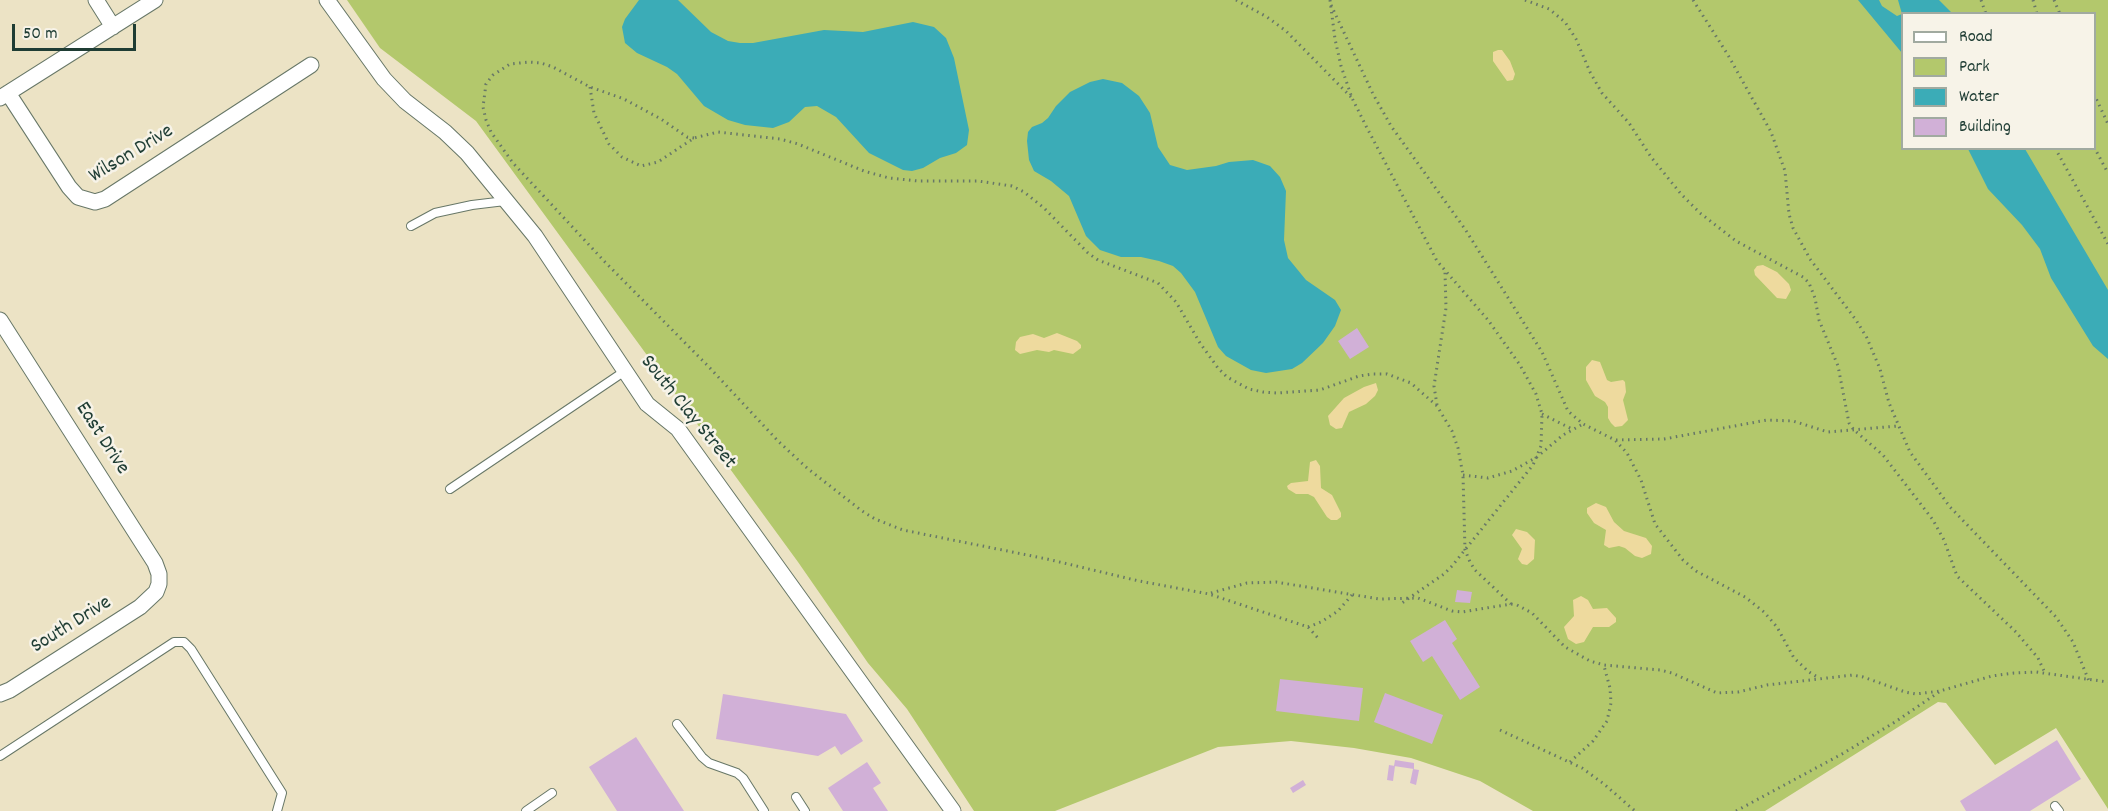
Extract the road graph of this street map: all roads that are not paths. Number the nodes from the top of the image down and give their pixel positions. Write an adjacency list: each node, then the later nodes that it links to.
1 (96, 0): 4 (street)
2 (155, 0): 4 (street)
3 (327, 0): 7 (street, South Clay Street)
4 (113, 27): 6 (street)
5 (311, 66): 6 (street, Wilson Drive)
6 (4, 96)
7 (507, 201): 8 (lane); 10 (street, South Clay Street)
8 (411, 226)
9 (0, 320): 12 (street, East Drive)
10 (625, 371): 11 (lane); 22 (street, South Clay Street)
11 (450, 489)
12 (159, 584): 13 (street, South Drive)
13 (0, 694)
14 (677, 724): 20 (lane)
15 (0, 756): 18 (lane)
16 (552, 793): 19 (lane)
17 (796, 798): 21 (lane)
18 (277, 811)
19 (526, 811)
20 (764, 811)
21 (805, 811)
22 (953, 811)

